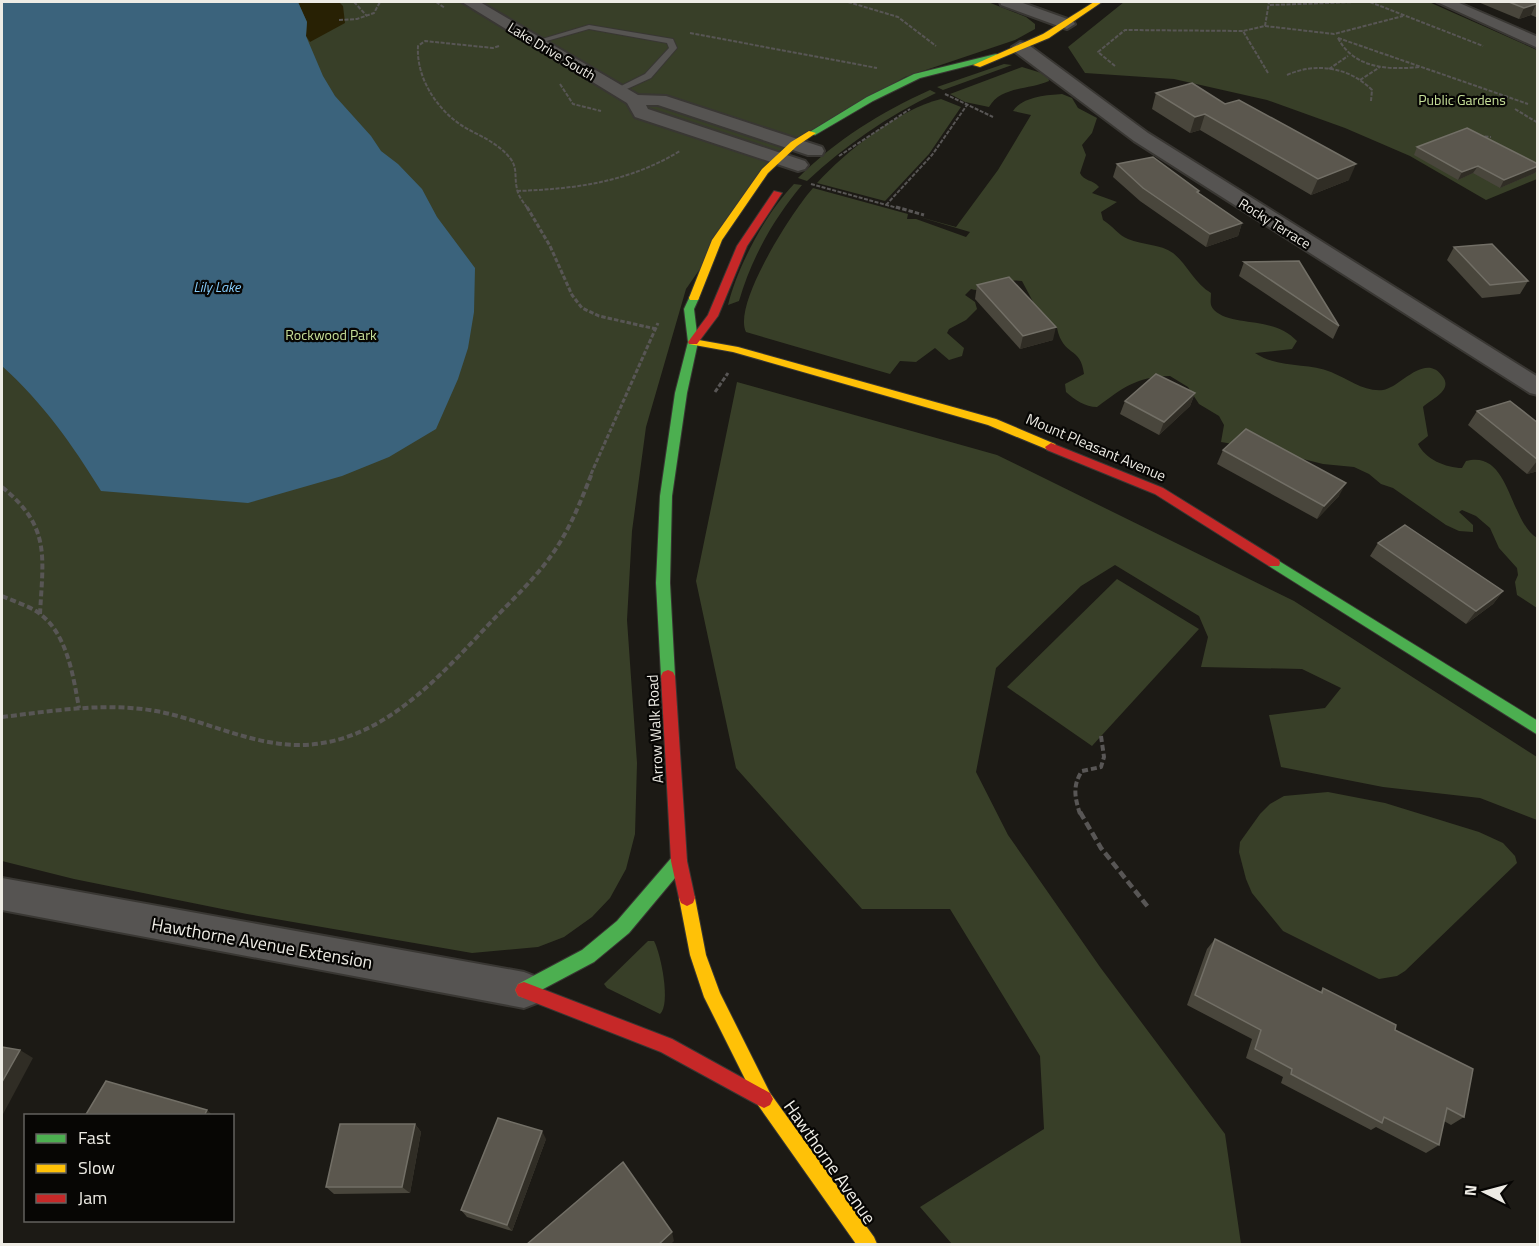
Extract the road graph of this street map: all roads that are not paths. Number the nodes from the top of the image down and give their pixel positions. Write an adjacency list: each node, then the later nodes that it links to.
1 (470, 2): 6 (street, Lake Drive South)
2 (1007, 2): 5 (street)
3 (1098, 2): 5 (street)
4 (1445, 2): 7 (street)
5 (1067, 24): 8 (street)
6 (536, 42): 11 (street, Lake Drive South); 11 (lane)
7 (1538, 43)
8 (1020, 47): 9 (street); 19 (street, Rocky Terrace)
9 (996, 56): 10 (street); 14 (street)
10 (920, 91)
11 (626, 96): 14 (street, Lake Drive South); 16 (street, Lake Drive South)
12 (908, 103): 13 (street)
13 (885, 107)
14 (794, 144): 15 (street, Lake Drive South); 16 (street)
15 (820, 148): 17 (street)
16 (778, 159): 17 (street, Lake Drive South); 18 (street)
17 (798, 165): 18 (street)
18 (693, 342): 20 (street, Mount Pleasant Avenue); 21 (street, Arrow Walk Road)
19 (1538, 388)
20 (1538, 729)
21 (679, 861): 23 (street); 24 (street, Arrow Walk Road)
22 (2, 894): 23 (street, Hawthorne Avenue Extension)
23 (524, 990): 24 (street)
24 (764, 1100): 25 (street, Hawthorne Avenue)
25 (867, 1245)

